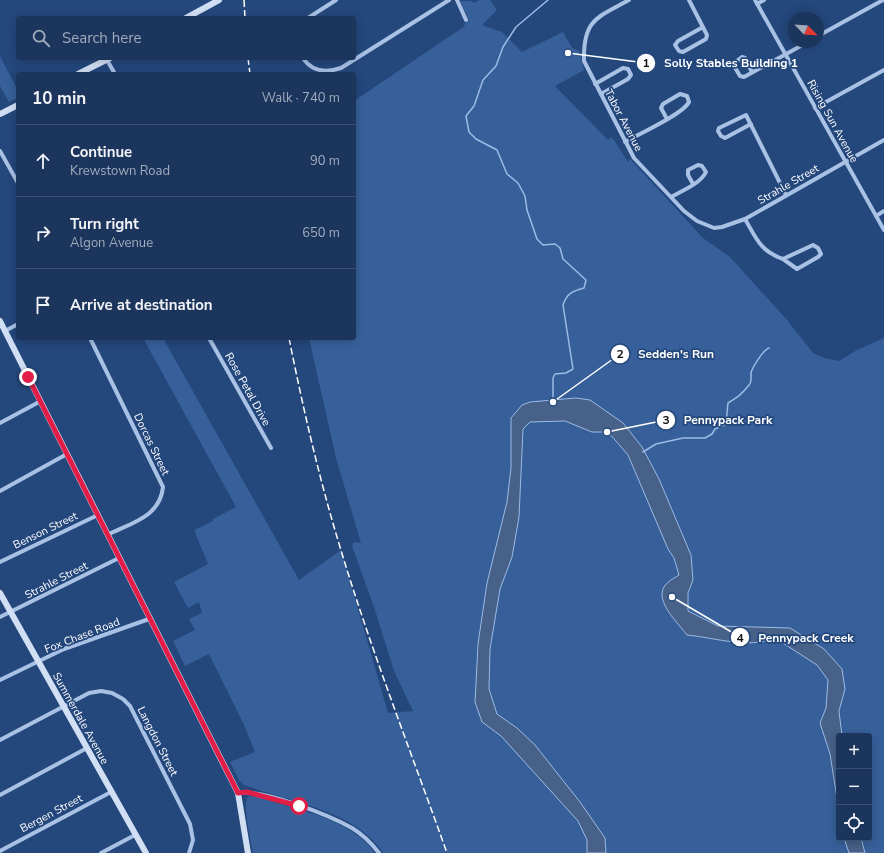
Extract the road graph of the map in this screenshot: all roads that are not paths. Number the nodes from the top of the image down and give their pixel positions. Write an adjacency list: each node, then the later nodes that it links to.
1 (206, 0): 11 (street)
2 (219, 0): 11 (street)
3 (336, 0): 13 (street)
4 (449, 0): 19 (street)
5 (457, 0): 14 (street)
6 (629, 0): 28 (street, Tabor Avenue)
7 (689, 0): 15 (street)
8 (764, 0): 10 (street)
9 (883, 0): 16 (street)
10 (756, 2): 18 (street, Rising Sun Avenue)
11 (209, 6): 12 (street)
12 (190, 16)
13 (311, 16)
14 (466, 20)
15 (703, 27): 15 (street)
16 (824, 33)
17 (797, 48): 18 (street)
18 (786, 54): 27 (street); 31 (street, Rising Sun Avenue)
19 (356, 59)
20 (106, 60): 25 (street)
21 (108, 60): 26 (street)
22 (305, 60): 23 (street)
23 (354, 60)
24 (884, 70): 31 (street)
25 (82, 72)
26 (114, 72)
27 (752, 72): 27 (street)
28 (595, 84): 29 (street, Tabor Avenue); 29 (street)
29 (601, 94): 36 (street, Tabor Avenue)
30 (16, 106): 32 (street)
31 (816, 108): 38 (street, Rising Sun Avenue)
32 (0, 114)
33 (667, 119): 33 (street); 36 (street)
34 (750, 124): 34 (street); 41 (street)
35 (884, 140): 38 (street, Strahle Street)
36 (625, 142): 42 (street, Tabor Avenue)
37 (0, 151): 39 (street)
38 (845, 162): 41 (street, Strahle Street); 44 (street, Rising Sun Avenue)
39 (16, 179)
40 (693, 184): 40 (street); 42 (street)
41 (786, 195): 45 (street, Strahle Street)
42 (671, 197): 46 (street, Tabor Avenue)
43 (884, 211): 44 (street)
44 (876, 216): 47 (street, Rising Sun Avenue)
45 (745, 219): 46 (street, Strahle Street); 48 (street)
46 (697, 221)
47 (884, 230)
48 (783, 259): 48 (street)
49 (0, 321): 51 (street)
50 (16, 325): 51 (street)
51 (2, 332): 54 (street)
52 (91, 340): 60 (street, Dorcas Street)
53 (210, 340): 56 (street, Rose Petal Drive)
54 (39, 402): 55 (street); 57 (street)
55 (0, 423)
56 (271, 448)
57 (67, 454): 58 (street); 59 (street)
58 (0, 491)
59 (98, 515): 60 (street); 62 (street, Benson Street)
60 (107, 535): 61 (street)
61 (119, 558): 64 (street, Strahle Street); 66 (street)
62 (0, 562)
63 (0, 593): 64 (street, Summerdale Avenue)
64 (11, 612): 65 (street, Strahle Street); 67 (street, Summerdale Avenue)
65 (0, 617)
66 (150, 619): 67 (street, Fox Chase Road); 73 (street)
67 (38, 661): 68 (street, Fox Chase Road); 69 (street, Summerdale Avenue)
68 (0, 680)
69 (63, 707): 70 (street, Langdon Street); 71 (street, Summerdale Avenue); 79 (street, Langdon Street)
70 (0, 740)
71 (87, 748): 72 (street, Summerdale Avenue); 74 (street)
72 (111, 792): 75 (street, Summerdale Avenue); 76 (street, Bergen Street)
73 (238, 793): 80 (street); 81 (street)
74 (0, 795)
75 (135, 835): 77 (street); 78 (street, Summerdale Avenue)
76 (0, 851)
77 (101, 853)
78 (146, 853)
79 (189, 853)
80 (248, 853)
81 (379, 853)

